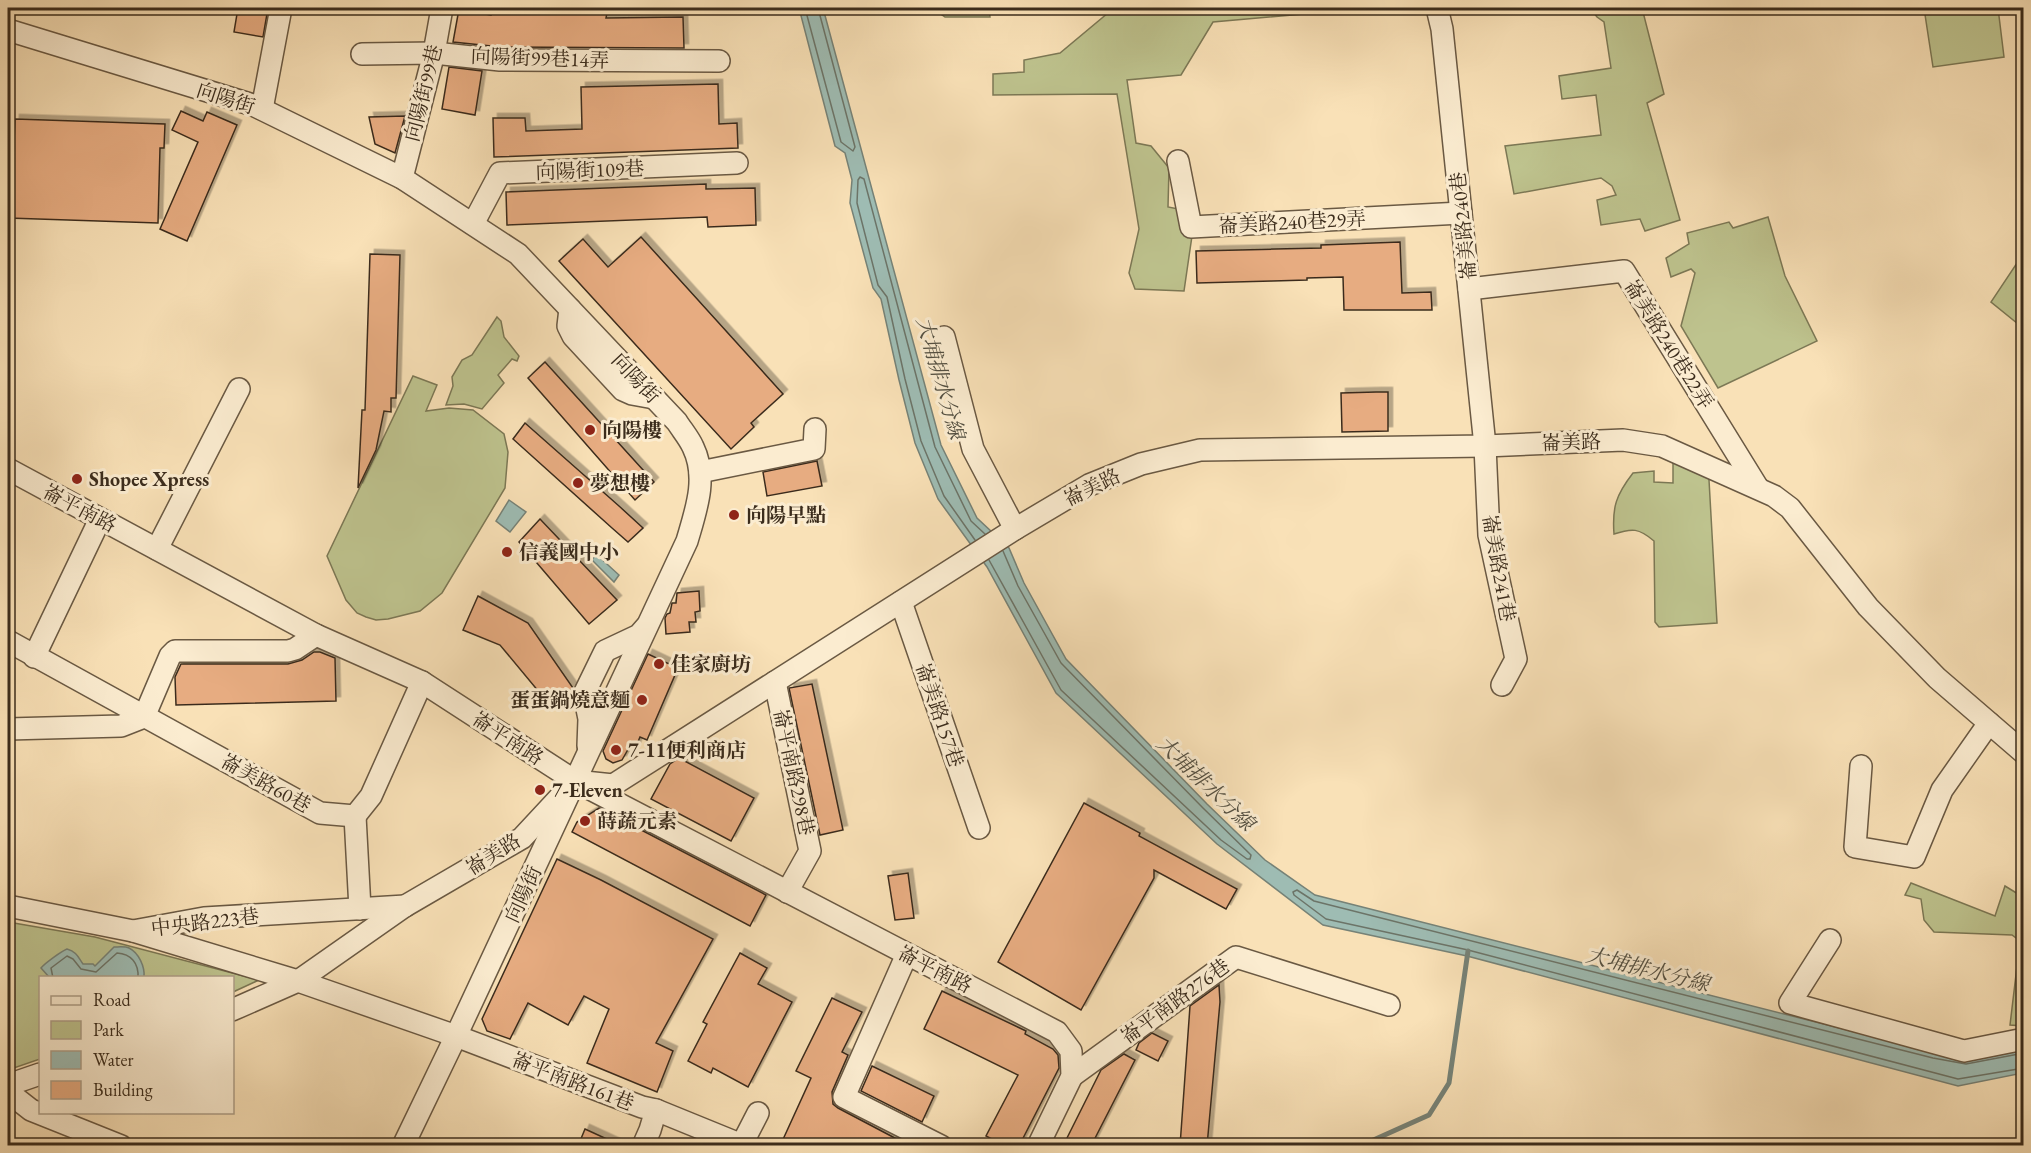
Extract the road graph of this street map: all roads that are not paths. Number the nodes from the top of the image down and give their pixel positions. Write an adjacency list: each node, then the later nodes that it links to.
1 (281, 8): 8 (street)
2 (442, 8): 5 (street, 向陽街99巷)
3 (1437, 8): 12 (street, 崙美路240巷)
4 (8, 30): 8 (street, 向陽街)
5 (434, 52): 6 (street, 向陽街99巷14弄); 7 (street, 向陽街99巷14弄); 11 (street, 向陽街99巷)
6 (362, 54)
7 (719, 61)
8 (262, 109): 11 (street, 向陽街)
9 (1178, 161): 12 (street, 崙美路240巷29弄)
10 (737, 163): 13 (street, 向陽街109巷)
11 (402, 177): 13 (street, 向陽街)
12 (1461, 213): 14 (street, 崙美路240巷)
13 (473, 224): 20 (street, 向陽街)
14 (1469, 289): 18 (street, 崙美路240巷); 21 (street, 崙美路240巷22弄)
15 (944, 337): 23 (street)
16 (239, 389): 24 (street)
17 (815, 429): 20 (street)
18 (1485, 446): 21 (street, 崙美路); 23 (street, 崙美路); 32 (street, 崙美路241巷)
19 (8, 469): 22 (street, 崙平南路)
20 (700, 472): 26 (street, 向陽街)
21 (1758, 488): 34 (street, 崙美路)
22 (100, 519): 24 (street, 崙平南路); 29 (street)
23 (1015, 529): 25 (street, 崙美路)
24 (157, 549): 27 (street, 崙平南路)
25 (901, 602): 31 (street); 41 (street, 崙美路157巷)
26 (648, 624): 37 (street, 向陽街); 37 (street)
27 (316, 635): 30 (street, 崙平南路); 33 (street)
28 (8, 641): 29 (street, 崙美路60巷)
29 (34, 657): 33 (street, 崙美路60巷)
30 (422, 682): 39 (street, 崙平南路); 40 (street)
31 (775, 682): 39 (street); 42 (street, 崙平南路298巷)
32 (1502, 685)
33 (144, 717): 35 (street); 40 (street, 崙美路60巷)
34 (1989, 723): 36 (street, 崙美路); 38 (street)
35 (8, 729)
36 (2024, 753)
37 (588, 754): 39 (street, 向陽街)
38 (1861, 766)
39 (575, 781): 42 (street, 崙平南路); 44 (street, 崙美路); 52 (street, 向陽街)
40 (355, 816): 45 (street)
41 (978, 828)
42 (787, 892): 48 (street, 崙平南路)
43 (8, 906): 46 (street, 中央路223巷)
44 (405, 906): 45 (street, 中央路223巷); 49 (street, 崙美路)
45 (360, 909): 46 (street, 中央路223巷)
46 (133, 931): 49 (street, 崙平南路161巷)
47 (1830, 940): 53 (street)
48 (907, 954): 55 (street, 崙平南路); 66 (street)
49 (298, 981): 51 (street, 崙美路); 52 (street, 崙平南路161巷)
50 (1389, 1005): 55 (street, 崙平南路276巷)
51 (234, 1009)
52 (456, 1036): 58 (street, 崙平南路161巷); 64 (street, 向陽街)
53 (2024, 1039)
54 (39, 1074): 56 (street)
55 (1072, 1076): 67 (street)
56 (8, 1085)
57 (8, 1092): 59 (street)
58 (656, 1110): 62 (street); 65 (street, 崙平南路161巷)
59 (39, 1113)
60 (758, 1113): 62 (street)
61 (41, 1114): 63 (street)
62 (742, 1145)
63 (121, 1146)
64 (403, 1146)
65 (643, 1146)
66 (941, 1146)
67 (1038, 1146)

